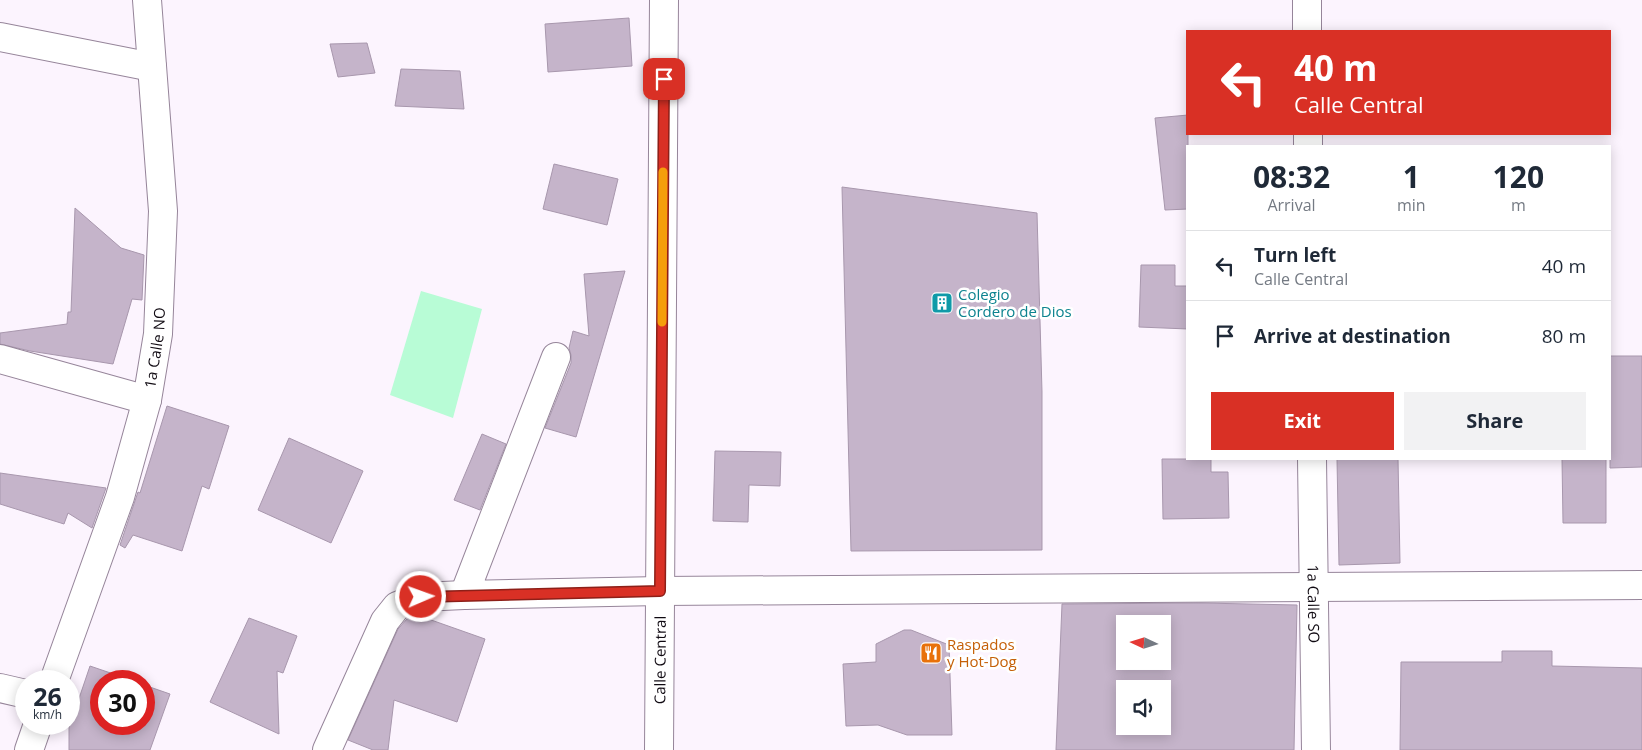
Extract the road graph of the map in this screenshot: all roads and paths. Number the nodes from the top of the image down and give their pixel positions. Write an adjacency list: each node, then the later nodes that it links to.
1 (147, 0): 6 (street, 1a Calle NO)
2 (664, 0): 13 (street, Calle Central)
3 (1307, 0): 4 (street)
4 (1307, 30)
5 (0, 37): 6 (street)
6 (152, 67): 9 (street, 1a Calle NO)
7 (556, 357): 14 (street)
8 (0, 359): 9 (street)
9 (147, 400): 15 (street, 1a Calle NO)
10 (1312, 460): 12 (street, 1a Calle SO)
11 (1642, 585): 12 (street)
12 (1314, 588): 13 (street); 22 (street, 1a Calle SO)
13 (660, 591): 14 (street); 21 (street, Calle Central)
14 (464, 595): 20 (street)
15 (58, 670)
16 (0, 688): 17 (street)
17 (15, 691)
18 (34, 735): 19 (street)
19 (29, 750)
20 (327, 750)
21 (659, 750)
22 (1316, 750)

